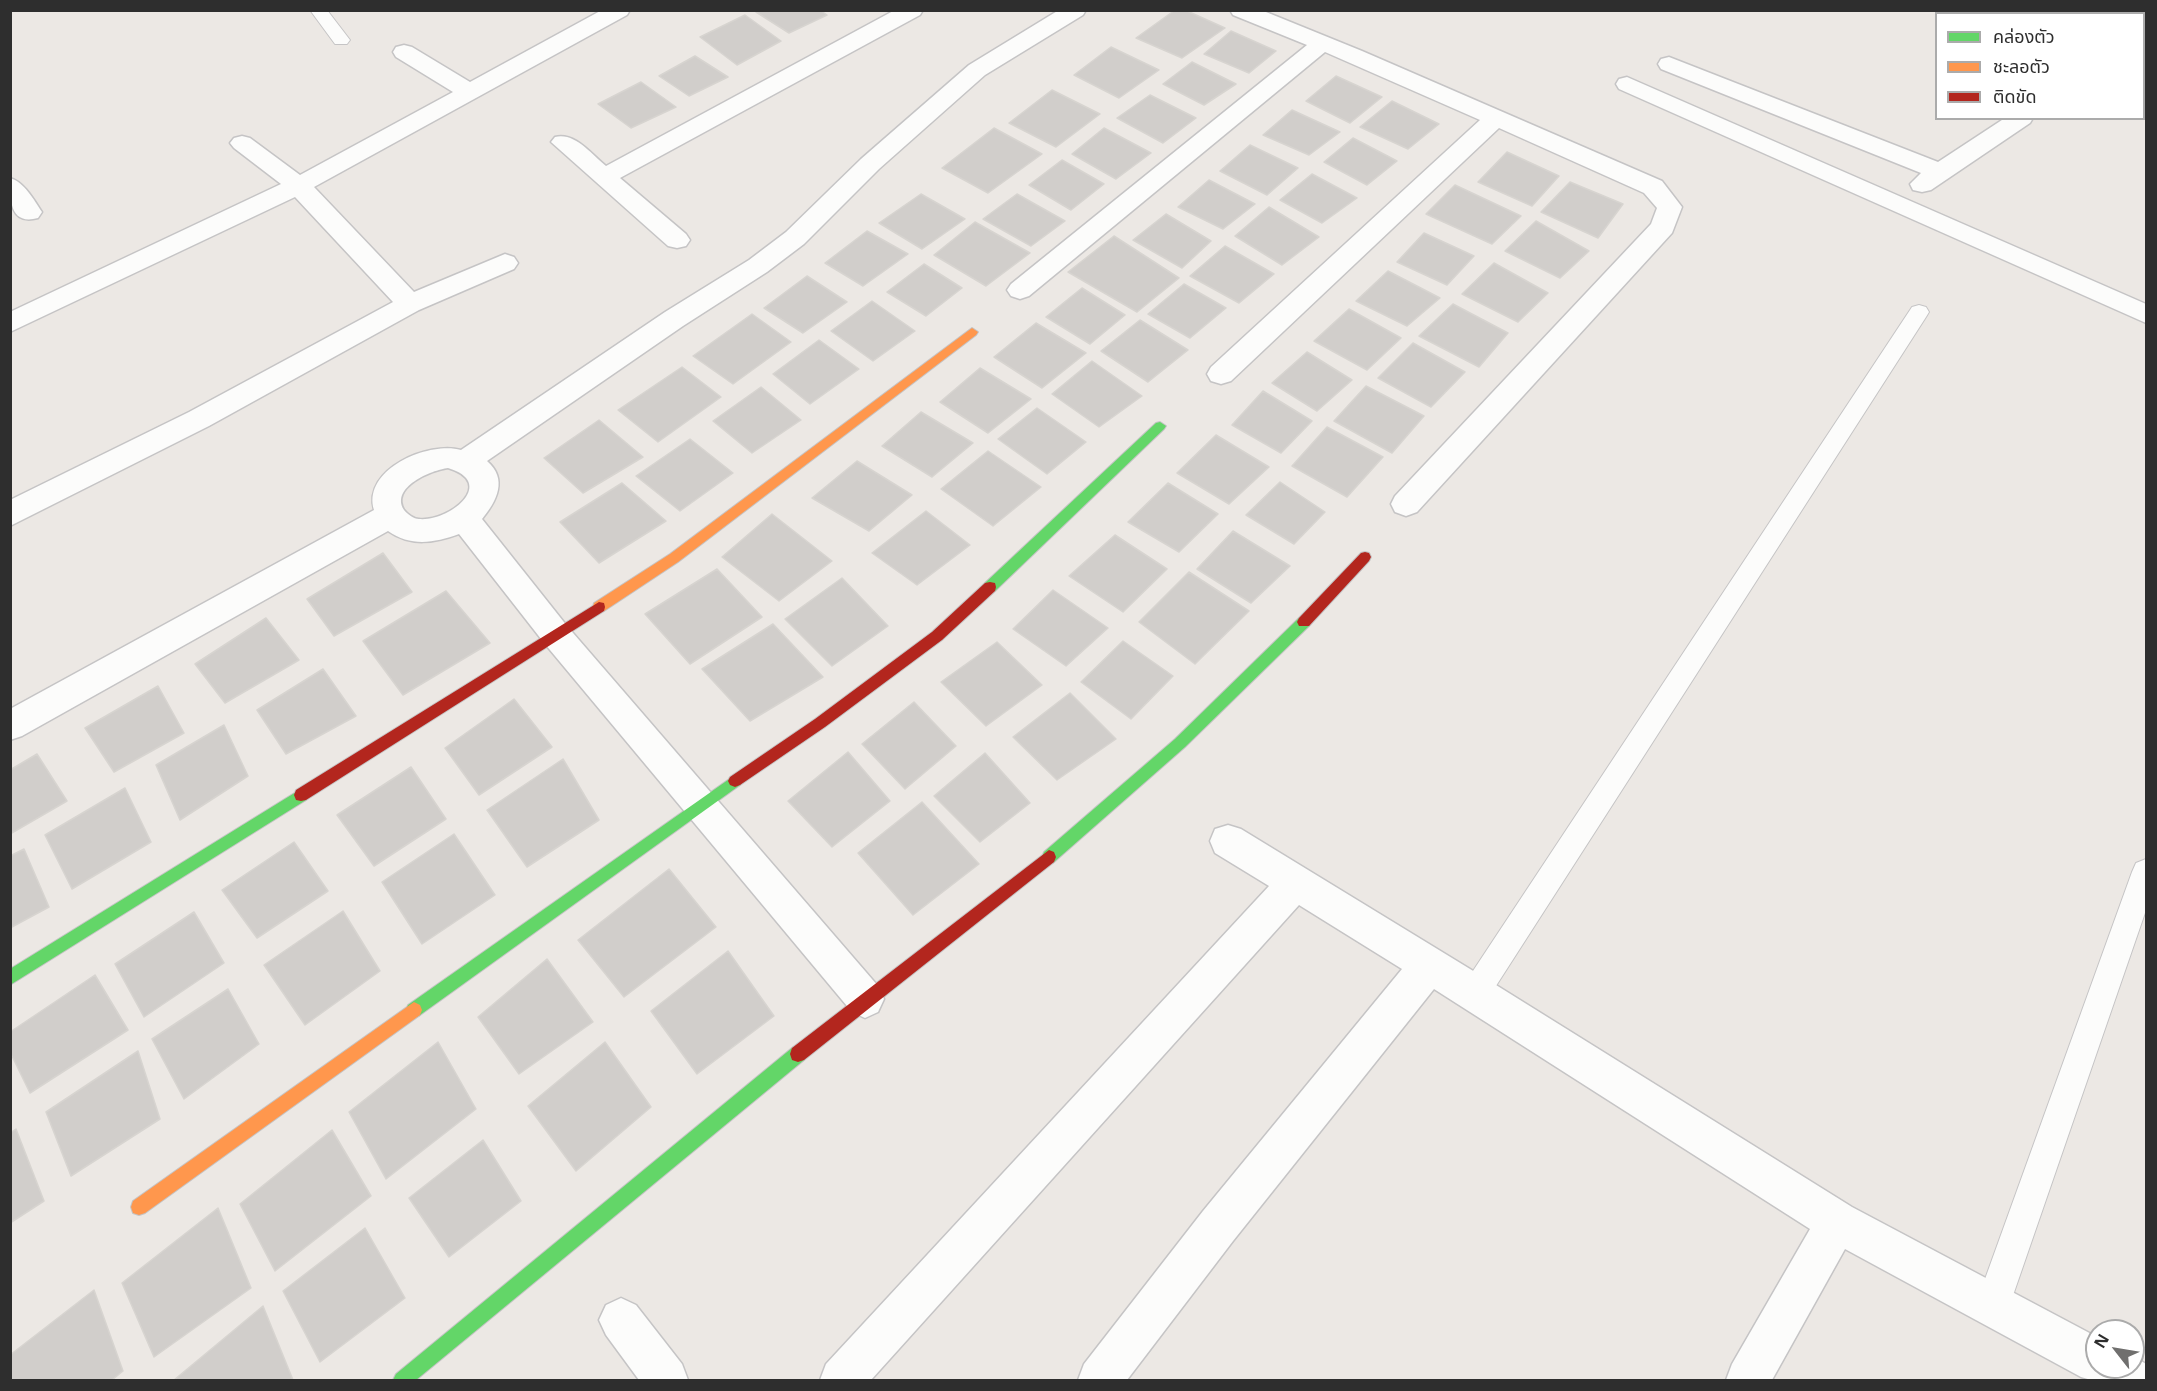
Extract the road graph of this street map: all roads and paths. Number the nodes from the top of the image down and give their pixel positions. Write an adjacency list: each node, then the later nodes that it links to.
1 (318, 10): 6 (lane)
2 (619, 10): 11 (street)
3 (912, 10): 17 (street)
4 (1075, 10): 33 (street)
5 (1241, 10): 7 (street)
6 (341, 40)
7 (1323, 43): 12 (street); 25 (street)
8 (404, 52): 11 (street)
9 (1669, 64): 16 (street)
10 (1627, 84): 20 (street)
11 (468, 91): 18 (street)
12 (1495, 119): 31 (street); 34 (street)
13 (2019, 120): 16 (street)
14 (563, 142): 17 (street)
15 (242, 143): 18 (street)
16 (1940, 172): 20 (street)
17 (604, 177): 22 (street)
18 (298, 185): 26 (street); 29 (street)
19 (10, 186): 21 (street)
20 (1893, 203): 27 (street)
21 (29, 212)
22 (677, 240)
23 (505, 263): 26 (street)
24 (2146, 286): 27 (street)
25 (1020, 290)
26 (410, 304): 35 (street)
27 (2135, 309)
28 (1918, 312): 47 (lane)
29 (10, 323)
30 (972, 332): 39 (street)
31 (1221, 374)
32 (1160, 426): 41 (street)
33 (467, 460): 36 (street); 37 (street)
34 (1406, 504)
35 (10, 514)
36 (389, 516): 37 (street); 40 (street)
37 (464, 518): 39 (street)
38 (1365, 557): 48 (street)
39 (556, 635): 41 (street); 46 (street)
40 (10, 726)
41 (700, 805): 48 (street); 49 (street)
42 (1228, 842): 44 (street)
43 (2146, 872): 51 (lane)
44 (1295, 883): 45 (street); 56 (street)
45 (1429, 965): 47 (street); 57 (street)
46 (10, 978)
47 (1475, 993): 50 (street)
48 (865, 999): 54 (street)
49 (139, 1208)
50 (1837, 1222): 51 (street); 58 (street)
51 (1993, 1304): 53 (street)
52 (621, 1320): 55 (street)
53 (2085, 1354)
54 (402, 1380)
55 (666, 1380)
56 (842, 1380)
57 (1100, 1380)
58 (1748, 1380)

